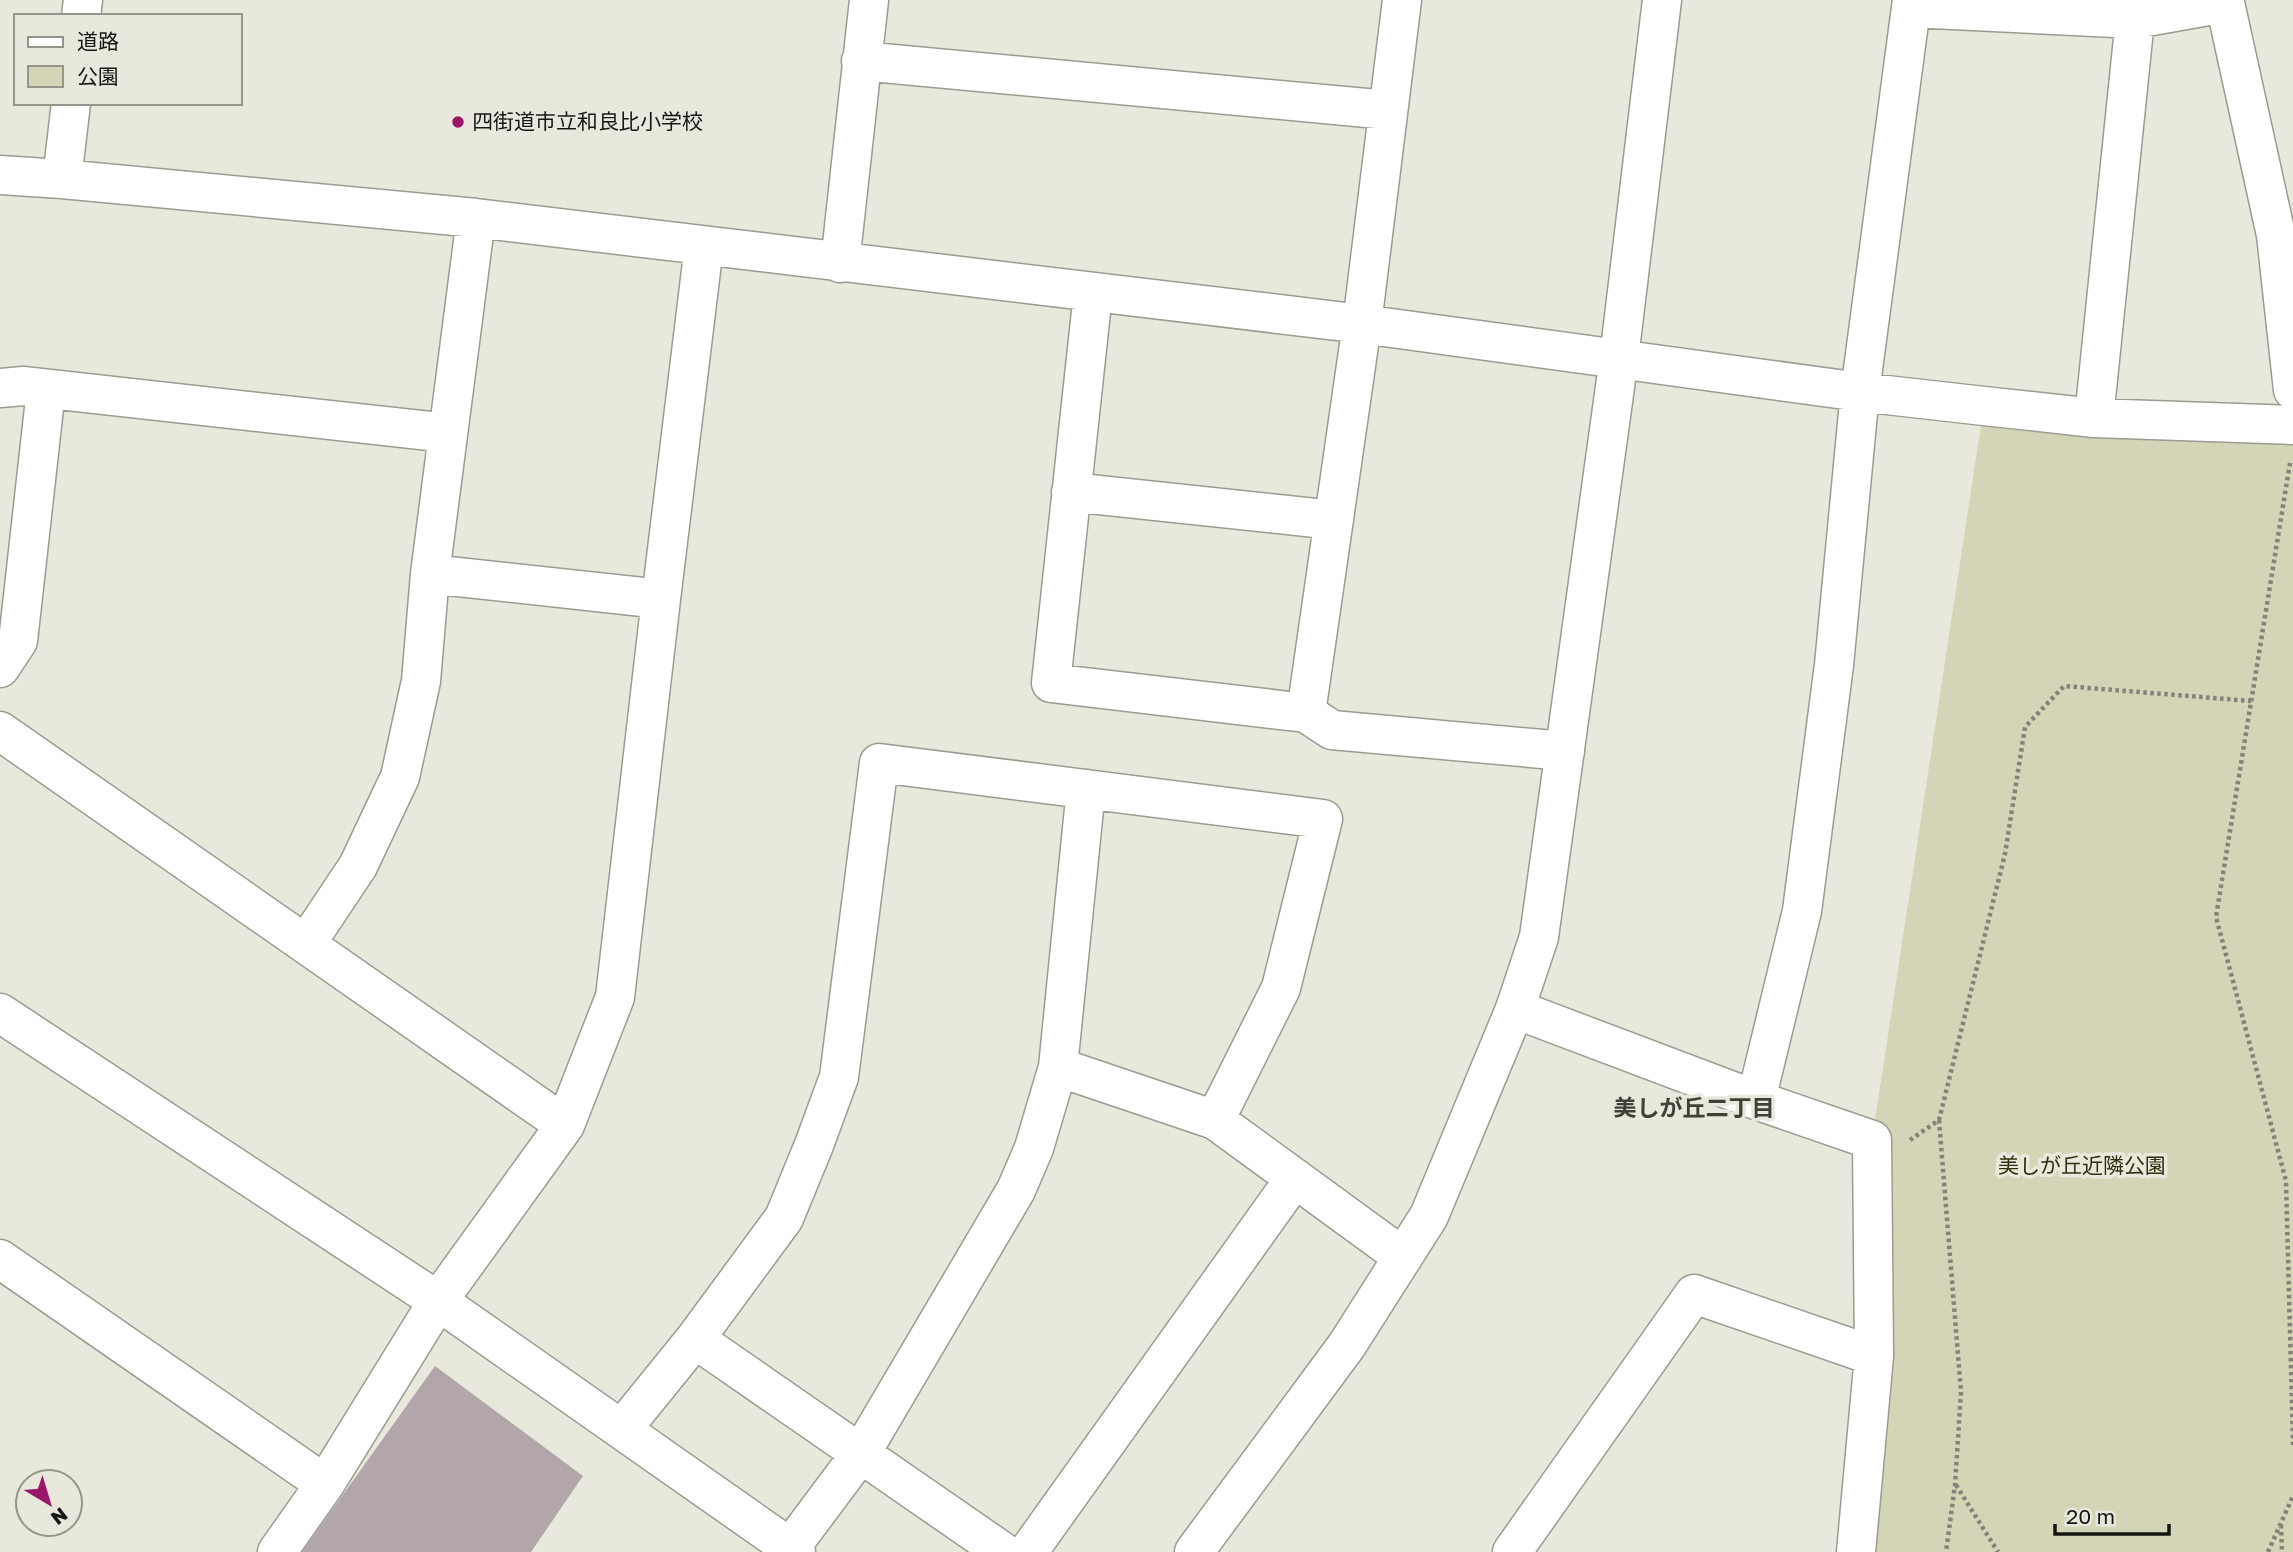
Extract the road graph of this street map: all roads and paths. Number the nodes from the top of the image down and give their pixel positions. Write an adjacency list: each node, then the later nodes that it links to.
1 (869, 0): 7 (street)
2 (1402, 0): 9 (street)
3 (1662, 0): 18 (street)
4 (2225, 1): 6 (street); 13 (street)
5 (1911, 4): 6 (street); 22 (street)
6 (2135, 19): 23 (street)
7 (861, 61): 9 (street); 15 (street)
8 (71, 105): 11 (street)
9 (1388, 110): 17 (street)
10 (0, 176): 11 (street)
11 (62, 179): 12 (street)
12 (476, 218): 14 (street); 24 (street)
13 (2284, 234): 21 (street)
14 (704, 246): 15 (street); 29 (street)
15 (839, 263): 16 (street)
16 (1093, 293): 17 (street); 26 (street)
17 (1362, 324): 18 (street); 27 (street)
18 (1619, 358): 22 (street); 34 (street)
19 (0, 388): 20 (street)
20 (46, 390): 24 (street); 30 (street)
21 (2293, 390)
22 (1860, 392): 23 (street); 40 (street)
23 (2094, 418): 25 (street)
24 (448, 433): 28 (street)
25 (2292, 443): 31 (path)
26 (1071, 492): 27 (street); 32 (street)
27 (1334, 520): 32 (street)
28 (430, 574): 29 (street); 36 (street)
29 (662, 599): 43 (street)
30 (0, 668)
31 (2251, 701): 41 (path); 52 (path)
32 (1306, 713): 34 (street)
33 (0, 731): 36 (street)
34 (1565, 751): 37 (street)
35 (1086, 789): 39 (street); 42 (street); 49 (street)
36 (306, 944): 43 (street)
37 (1515, 1009): 40 (street); 46 (street)
38 (0, 1013): 48 (street)
39 (1058, 1067): 42 (street); 53 (street)
40 (1756, 1100): 44 (street)
41 (1939, 1119): 44 (path); 55 (path)
42 (1215, 1120): 45 (street)
43 (565, 1125): 48 (street)
44 (1872, 1166): 50 (street)
45 (1295, 1178): 46 (street); 62 (street)
46 (1403, 1257): 63 (street)
47 (0, 1259): 54 (street)
48 (438, 1301): 51 (street); 54 (street)
49 (695, 1339): 51 (street); 53 (street)
50 (1874, 1356): 58 (street); 64 (street)
51 (622, 1429): 59 (street)
52 (2293, 1445)
53 (861, 1453): 59 (street); 61 (street)
54 (325, 1484): 60 (street)
55 (1955, 1485): 65 (path); 66 (path)
56 (2293, 1496): 57 (path)
57 (2281, 1524): 67 (path); 68 (path)
58 (1524, 1548)
59 (793, 1550)
60 (277, 1552)
61 (1003, 1552)
62 (1028, 1552)
63 (1194, 1552)
64 (1856, 1552)
65 (1946, 1552)
66 (1998, 1552)
67 (2268, 1552)
68 (2282, 1552)

